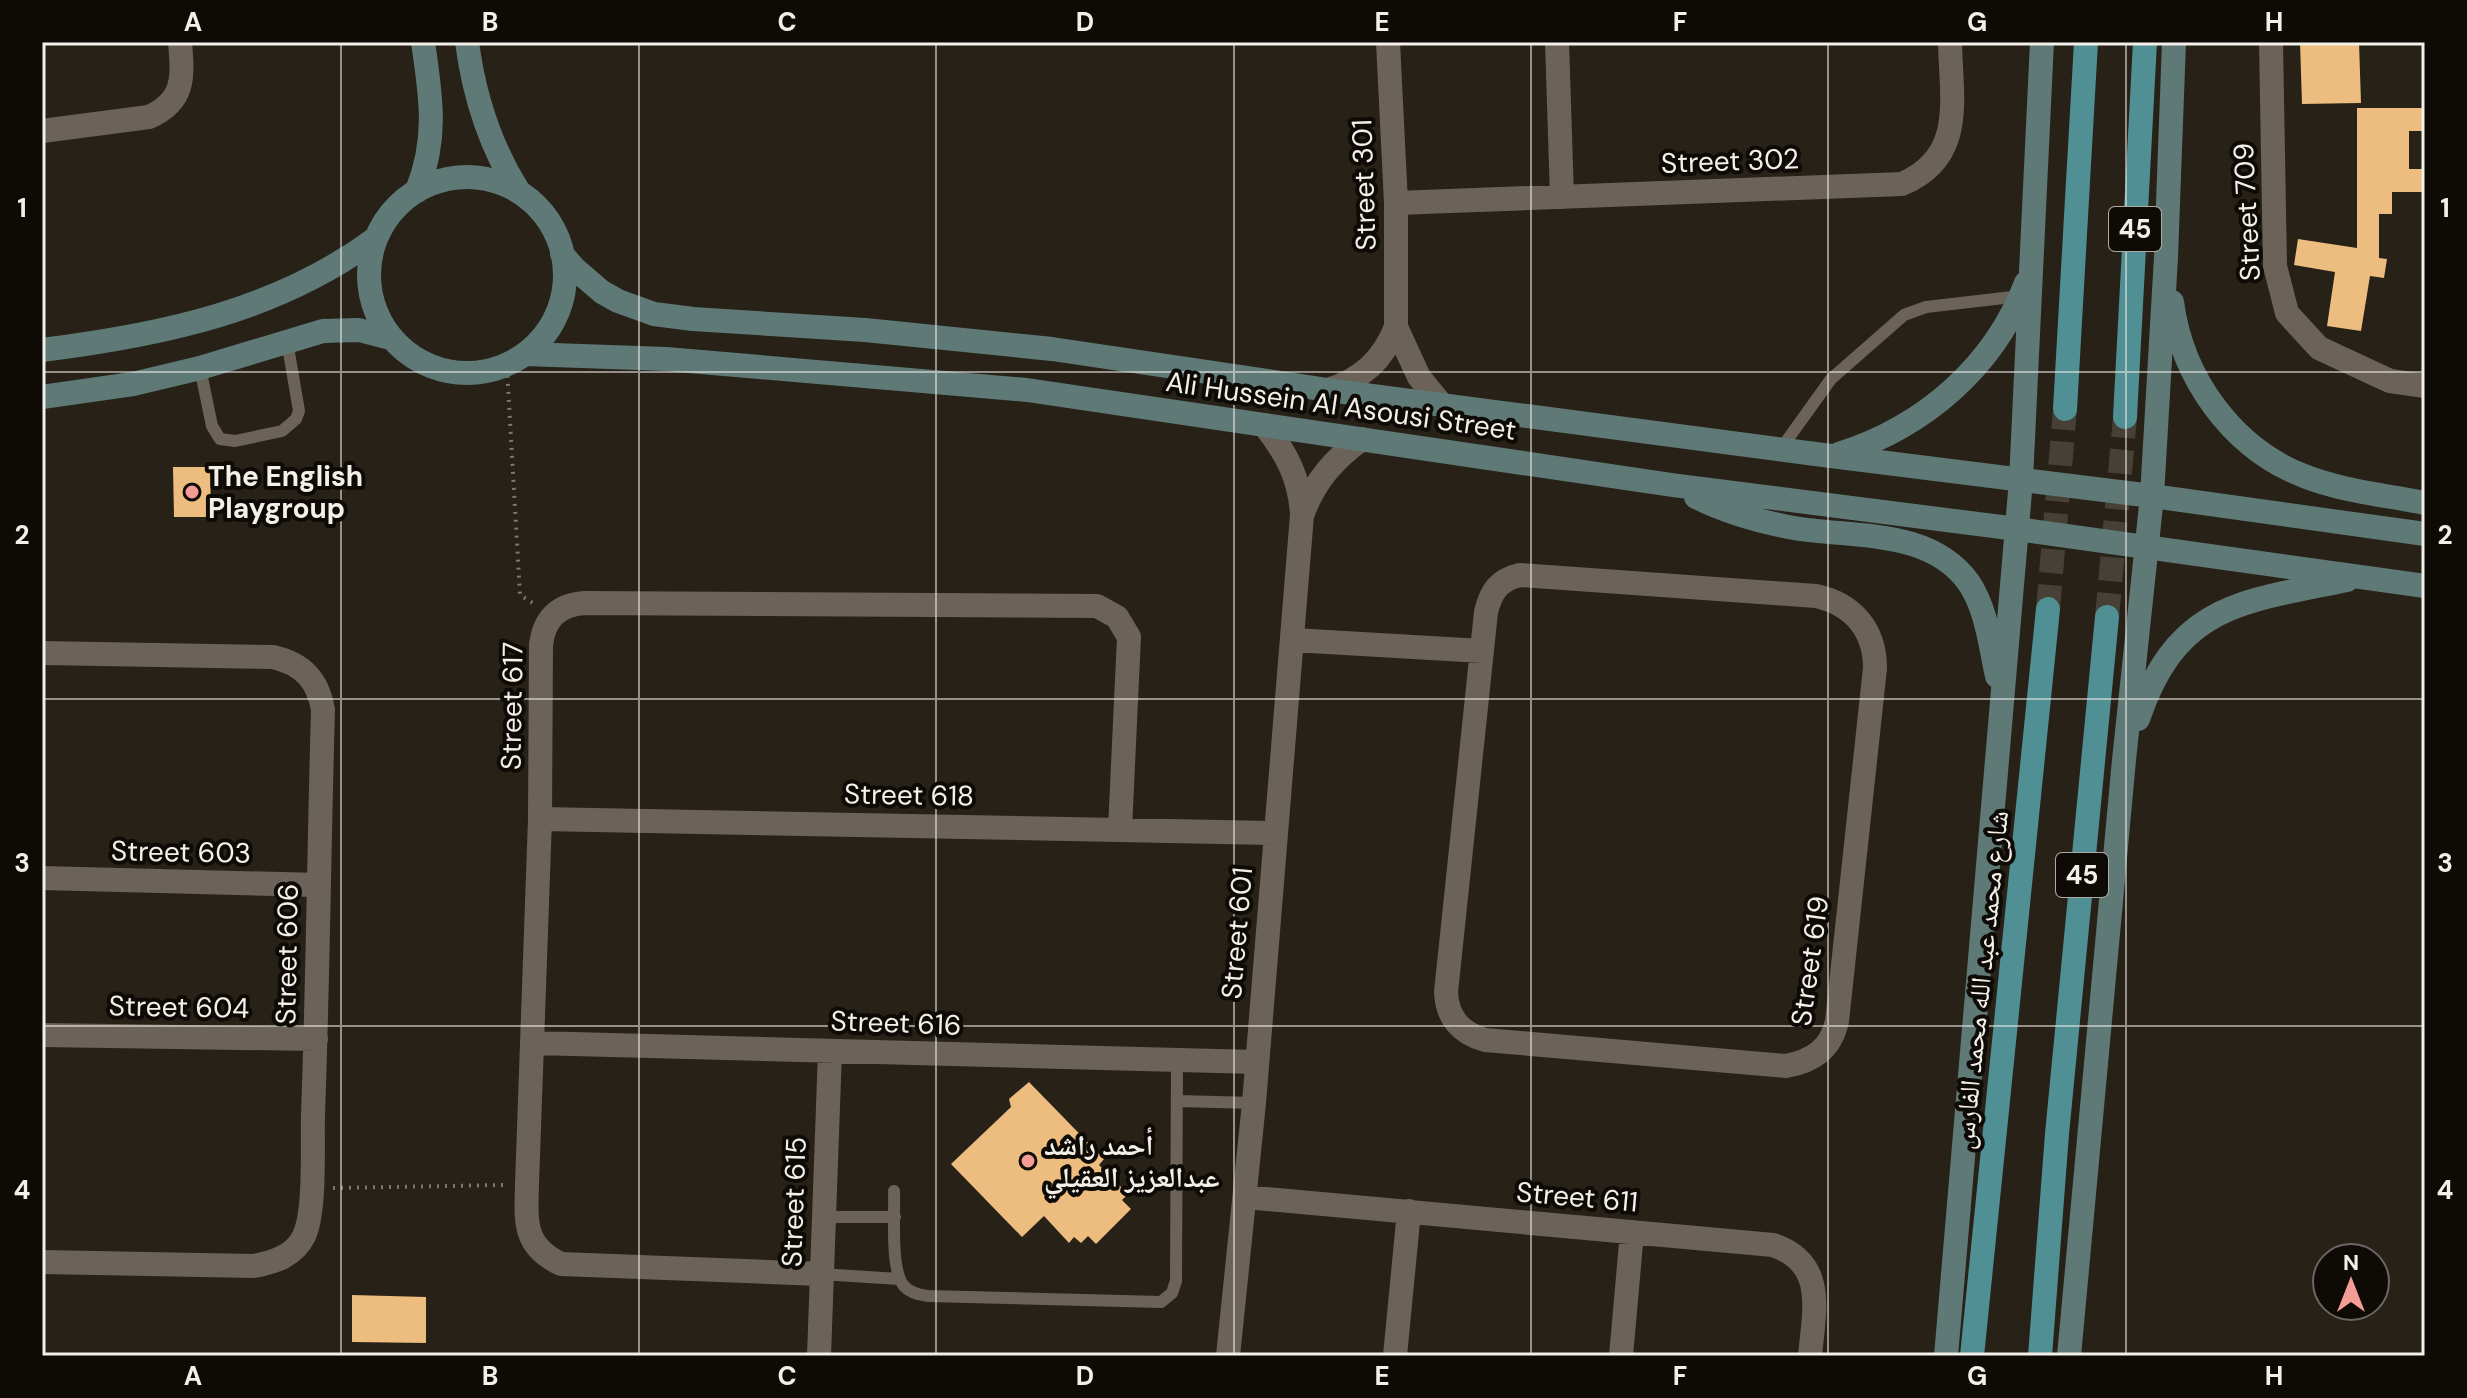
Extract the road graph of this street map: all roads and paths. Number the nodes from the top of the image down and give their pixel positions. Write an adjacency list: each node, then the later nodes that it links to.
1 (180, 42): 12 (street)
2 (423, 42): 13 (street)
3 (467, 42): 14 (street)
4 (1388, 42): 16 (street, Street 301)
5 (1557, 42): 15 (street)
6 (1950, 42): 15 (street, Street 302)
7 (2042, 42): 20 (street)
8 (2086, 42): 32 (main road, 45)
9 (2145, 42): 33 (main road, 45)
10 (2174, 42): 19 (street)
11 (2271, 42): 28 (street, Street 709)
12 (42, 131)
13 (417, 191): 14 (street); 17 (street)
14 (519, 192): 18 (street)
15 (1562, 197): 16 (street, Street 302)
16 (1396, 203): 22 (street, Street 301)
17 (376, 238): 23 (street); 25 (street)
18 (562, 254): 26 (street); 29 (street, Ali Hussein Al Asousi Street)
19 (2166, 257): 40 (street); 41 (street)
20 (2031, 269): 21 (street); 38 (street)
21 (2021, 296): 36 (lane); 37 (street)
22 (1396, 327): 29 (street, Street 301); 31 (street, Street 301)
23 (390, 338): 24 (street); 26 (street)
24 (287, 341): 27 (street); 27 (lane)
25 (42, 350)
26 (516, 360): 34 (street, Ali Hussein Al Asousi Street); 49 (path)
27 (200, 368): 30 (street)
28 (2425, 386)
29 (1328, 390): 31 (street, Ali Hussein Al Asousi Street)
30 (42, 397)
31 (1442, 405): 36 (street, Ali Hussein Al Asousi Street)
32 (2065, 409)
33 (2125, 417)
34 (1265, 426): 35 (street, Ali Hussein Al Asousi Street); 42 (street, Street 601)
35 (1362, 439): 39 (street, Ali Hussein Al Asousi Street); 42 (street, Street 601)
36 (1780, 450): 37 (street, Ali Hussein Al Asousi Street)
37 (1831, 456): 38 (street, Ali Hussein Al Asousi Street)
38 (2021, 480): 40 (street, Ali Hussein Al Asousi Street); 43 (street)
39 (1672, 485): 43 (street, Ali Hussein Al Asousi Street); 54 (street)
40 (2152, 496): 44 (street, Ali Hussein Al Asousi Street); 45 (street)
41 (2425, 503)
42 (1302, 515): 51 (street, Street 601)
43 (2017, 529): 45 (street, Ali Hussein Al Asousi Street); 54 (street)
44 (2425, 534)
45 (2147, 546): 46 (street, Ali Hussein Al Asousi Street); 55 (street)
46 (2365, 577): 47 (street, Ali Hussein Al Asousi Street); 55 (street)
47 (2425, 586)
48 (2048, 609): 86 (main road, شارع محمد عبد الله محمد الفارس / 45)
49 (552, 615): 56 (street, Street 617); 57 (street, Street 617)
50 (2107, 617): 87 (main road, 45)
51 (1293, 640): 52 (street); 58 (street, Street 601)
52 (1482, 651): 52 (street, Street 619)
53 (42, 653): 60 (street, Street 606)
54 (2002, 699): 85 (street)
55 (2124, 760): 88 (street)
56 (540, 819): 57 (street, Street 618); 63 (street, Street 617)
57 (1120, 829): 58 (street, Street 618)
58 (1276, 833): 66 (street, Street 601)
59 (42, 878): 60 (street, Street 603)
60 (318, 885): 62 (street, Street 606)
61 (42, 1035): 62 (street, Street 604)
62 (316, 1039): 70 (street, Street 606)
63 (534, 1043): 64 (street, Street 616); 69 (street, Street 617)
64 (830, 1051): 65 (street, Street 616); 74 (street, Street 615)
65 (1177, 1060): 66 (street, Street 616); 67 (lane)
66 (1256, 1062): 68 (street, Street 601)
67 (1178, 1101): 68 (lane); 79 (lane)
68 (1254, 1103): 72 (street, Street 601)
69 (527, 1184): 70 (path); 78 (street, Street 617)
70 (311, 1189): 77 (street, Street 606)
71 (894, 1191): 75 (lane)
72 (1245, 1197): 73 (street, Street 611); 81 (street, Street 601)
73 (1409, 1211): 76 (street, Street 611); 82 (street)
74 (822, 1217): 75 (lane); 78 (street, Street 615)
75 (895, 1217): 79 (lane)
76 (1632, 1232): 83 (street); 84 (street, Street 611)
77 (42, 1262)
78 (820, 1274): 79 (lane); 80 (street, Street 615)
79 (899, 1279)
80 (819, 1356)
81 (1228, 1356)
82 (1395, 1356)
83 (1621, 1356)
84 (1810, 1356)
85 (1946, 1356)
86 (1972, 1356)
87 (2040, 1356)
88 (2069, 1356)

